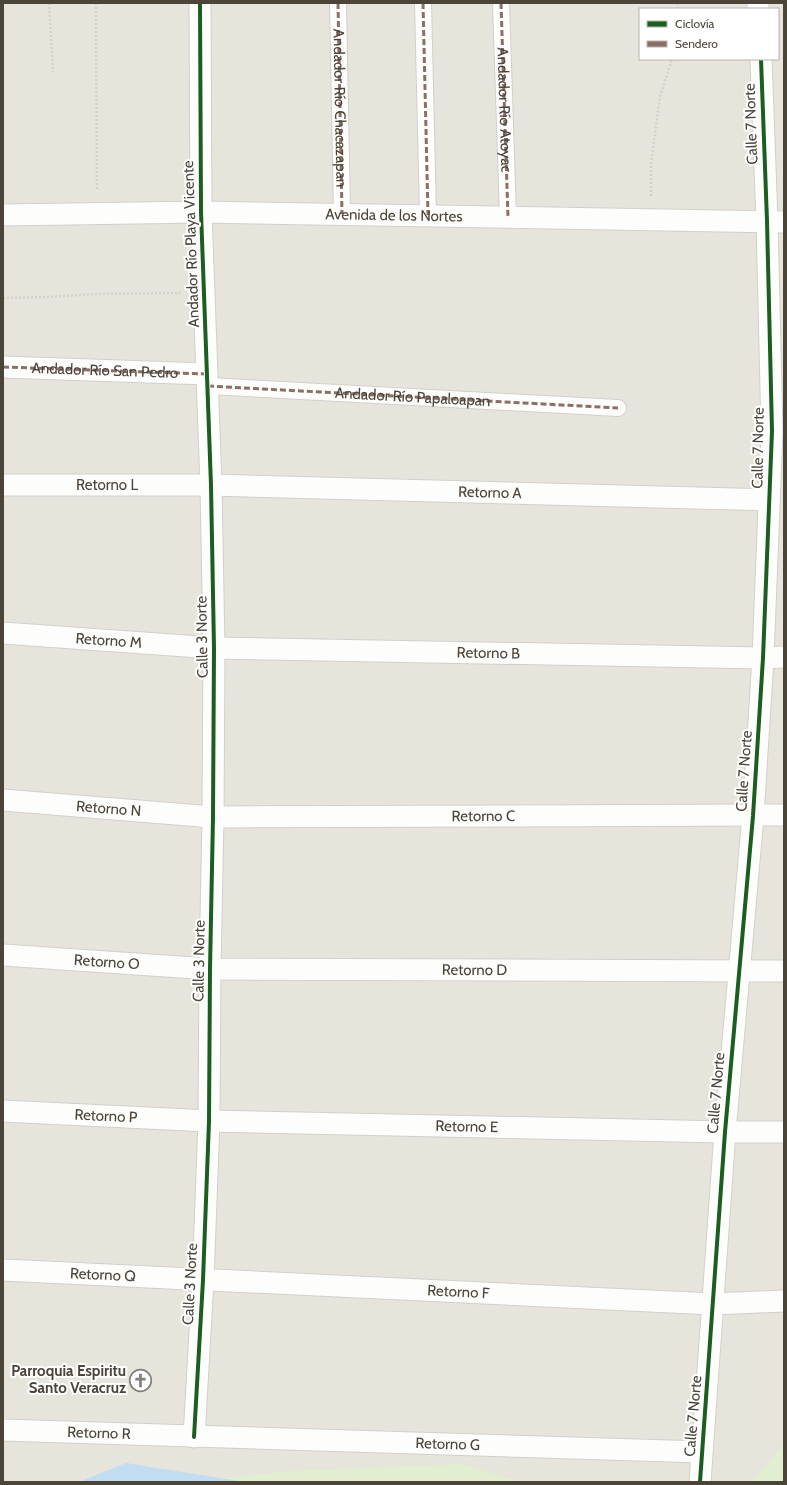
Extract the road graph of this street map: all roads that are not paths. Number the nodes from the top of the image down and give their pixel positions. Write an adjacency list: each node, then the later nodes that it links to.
1 (200, 3): 6 (street, Andador Río Playa Vicente)
2 (338, 3): 7 (street, Andador Río Chacazapan)
3 (423, 3): 9 (street)
4 (502, 3): 10 (street, Andador Río Atoyac)
5 (760, 60): 11 (street, Calle 7 Norte)
6 (201, 212): 7 (street, Avenida de los Nortes); 8 (street, Avenida de los Nortes); 13 (street, Andador Río Playa Vicente)
7 (342, 214): 9 (street, Avenida de los Nortes)
8 (3, 215)
9 (428, 216): 10 (street, Avenida de los Nortes)
10 (508, 217): 11 (street, Avenida de los Nortes)
11 (776, 222): 14 (street, Calle 7 Norte)
12 (3, 367): 13 (street, Andador Río San Pedro)
13 (208, 380): 15 (street, Andador Río Papaloapan); 18 (street, Andador Río Playa Vicente)
14 (777, 400): 16 (street, Calle 7 Norte)
15 (618, 408)
16 (778, 432): 19 (street, Calle 7 Norte)
17 (3, 485): 18 (street, Retorno L)
18 (211, 485): 19 (street, Retorno A); 21 (street, Calle 3 Norte)
19 (769, 500): 23 (street, Calle 7 Norte)
20 (3, 633): 21 (street, Retorno M)
21 (214, 648): 23 (street, Retorno B); 27 (street, Calle 3 Norte)
22 (784, 657): 23 (street, Retorno B)
23 (763, 658): 26 (street, Calle 7 Norte)
24 (3, 800): 27 (street, Retorno N)
25 (784, 815): 26 (street, Retorno C)
26 (753, 816): 27 (street, Retorno C); 31 (street, Calle 7 Norte)
27 (213, 817): 29 (street, Calle 3 Norte)
28 (3, 955): 29 (street, Retorno O)
29 (210, 969): 31 (street, Retorno D); 33 (street, Calle 3 Norte)
30 (784, 971): 31 (street, Retorno D)
31 (739, 972): 34 (street, Calle 7 Norte)
32 (3, 1111): 33 (street, Retorno P)
33 (209, 1121): 34 (street, Retorno E); 37 (street, Calle 3 Norte)
34 (725, 1132): 35 (street, Retorno E); 39 (street, Calle 7 Norte)
35 (784, 1132)
36 (3, 1270): 37 (street, Retorno Q)
37 (203, 1280): 39 (street, Retorno F); 41 (street, Calle 3 Norte)
38 (784, 1301): 39 (street, Retorno F)
39 (714, 1304): 42 (street, Calle 7 Norte)
40 (3, 1430): 41 (street, Retorno R)
41 (194, 1437): 42 (street, Retorno G)
42 (702, 1452): 43 (street, Calle 7 Norte)
43 (700, 1482)

